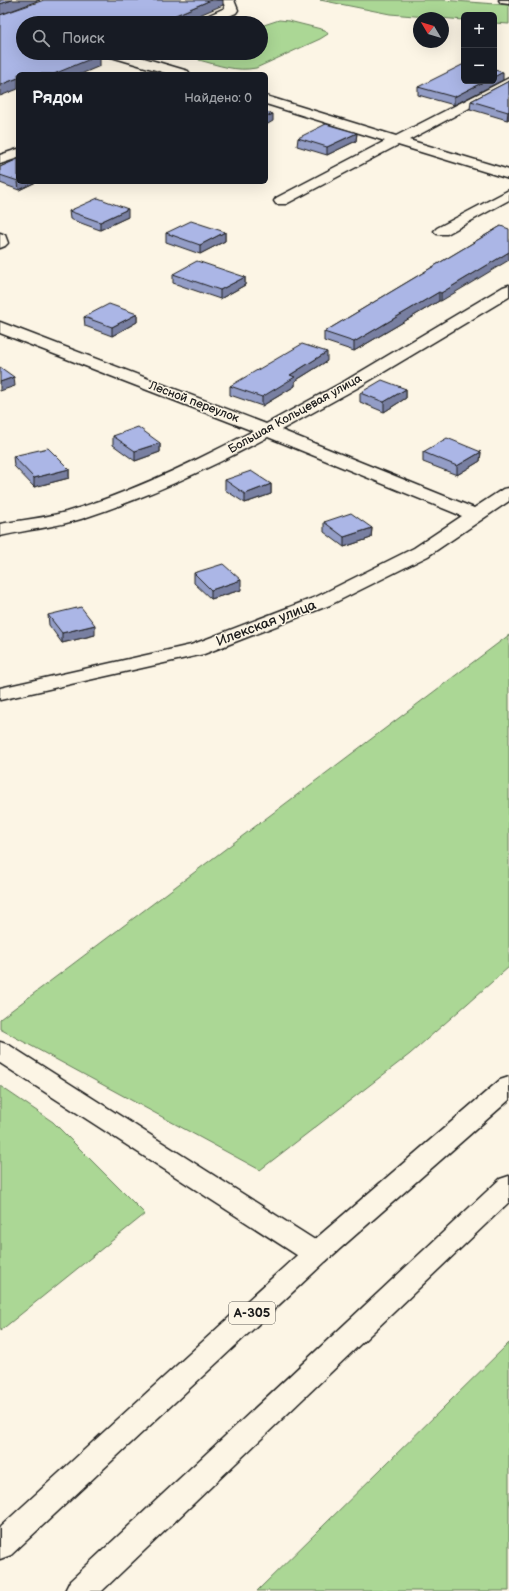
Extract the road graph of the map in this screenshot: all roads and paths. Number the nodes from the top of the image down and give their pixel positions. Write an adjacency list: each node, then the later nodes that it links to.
1 (223, 0): 4 (main road)
2 (505, 0): 3 (main road)
3 (509, 0)
4 (218, 16)
5 (145, 60): 6 (main road)
6 (178, 72)
7 (509, 82): 9 (main road)
8 (268, 101): 9 (main road)
9 (398, 140): 12 (main road); 14 (main road)
10 (16, 154): 11 (main road)
11 (0, 160)
12 (509, 174)
13 (509, 194): 15 (main road)
14 (281, 201)
15 (442, 231)
16 (0, 238): 17 (main road)
17 (0, 243)
18 (509, 290): 20 (main road, Большая Кольцевая улица)
19 (0, 327): 20 (main road, Лесной переулок)
20 (269, 431): 22 (main road, Лесной переулок); 23 (main road, Большая Кольцевая улица)
21 (509, 493): 22 (main road, Илекская улица)
22 (475, 515): 24 (main road, Илекская улица)
23 (0, 530)
24 (0, 694)
25 (0, 1051): 28 (main road)
26 (509, 1086): 28 (main road, А-305)
27 (509, 1186): 30 (main road)
28 (316, 1254): 29 (main road, А-305)
29 (0, 1546)
30 (81, 1591)

